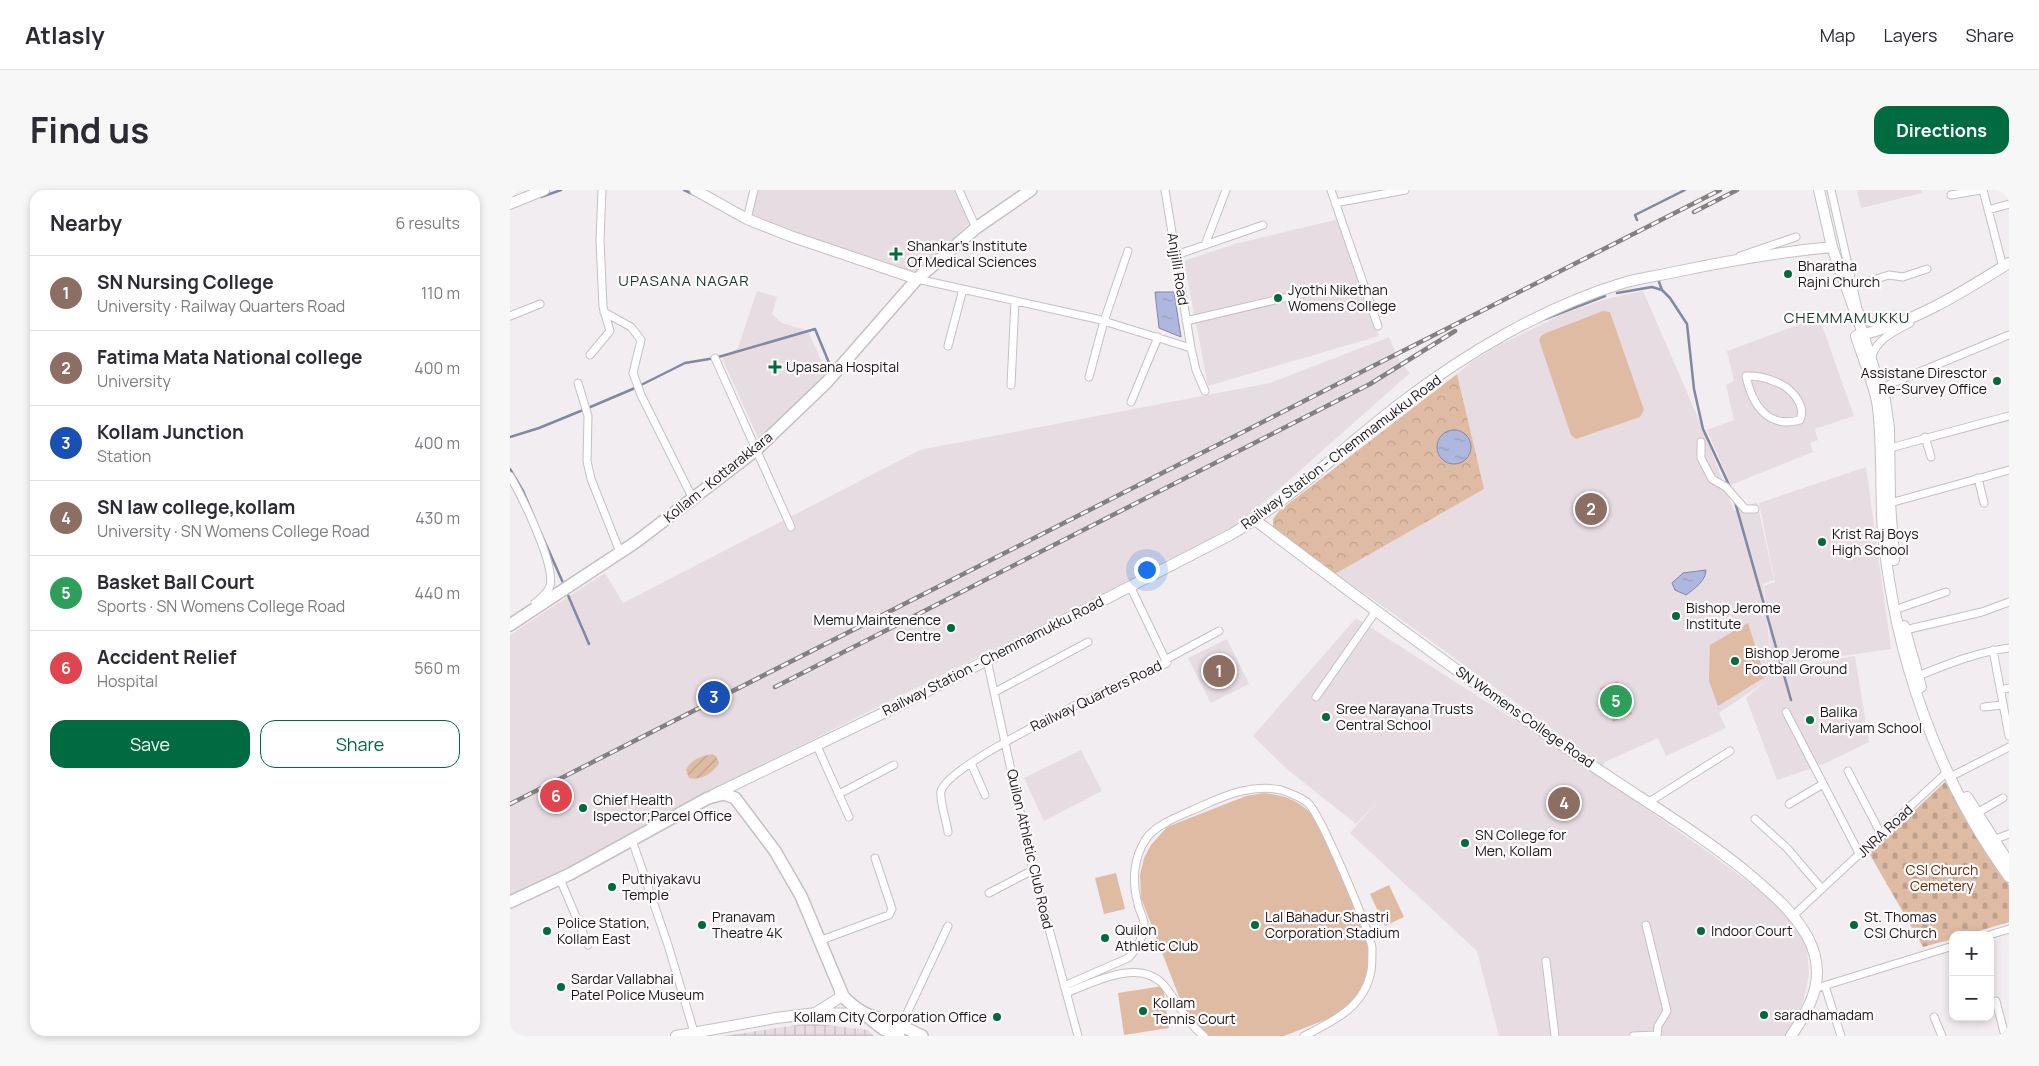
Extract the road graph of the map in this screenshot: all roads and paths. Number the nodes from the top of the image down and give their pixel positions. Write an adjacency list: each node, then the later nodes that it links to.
1 (544, 190): 15 (main road)
2 (602, 190): 37 (street)
3 (695, 190): 19 (main road)
4 (754, 190): 19 (street)
5 (959, 190): 21 (street)
6 (1031, 190): 21 (main road, Kollam - Kottarakkara)
7 (1165, 190): 26 (street, Anjjilli Road)
8 (1226, 190): 23 (street)
9 (1331, 190): 16 (street)
10 (1405, 190): 16 (street)
11 (1819, 190): 24 (main road)
12 (1831, 190): 31 (street)
13 (1982, 190): 14 (street); 18 (street)
14 (1951, 195)
15 (511, 202)
16 (1335, 202): 41 (street)
17 (2009, 204): 18 (street)
18 (1988, 210): 28 (street)
19 (747, 219): 30 (main road)
20 (1264, 225): 23 (street)
21 (976, 228): 30 (main road, Kollam - Kottarakkara)
22 (1796, 237): 27 (street)
23 (1205, 245): 26 (street)
24 (1832, 247): 27 (main road, Railway Station - Chemmamukku Road); 43 (main road)
25 (1128, 251): 39 (street)
26 (1176, 255): 40 (street, Anjjilli Road)
27 (1723, 261): 71 (main road, Railway Station - Chemmamukku Road)
28 (2006, 265): 34 (main road)
29 (1927, 269): 31 (street)
30 (917, 279): 32 (street); 62 (main road, Kollam - Kottarakkara)
31 (1853, 286): 42 (street)
32 (963, 289): 35 (street); 46 (street)
33 (1305, 293): 40 (street)
34 (1954, 298): 42 (main road); 50 (street)
35 (1015, 301): 39 (street); 54 (street)
36 (540, 304): 38 (street)
37 (604, 312): 48 (street); 67 (street)
38 (510, 316)
39 (1104, 321): 45 (street); 52 (street)
40 (1186, 321): 47 (street, Anjjilli Road)
41 (1378, 326)
42 (1889, 326): 43 (main road)
43 (1860, 335): 50 (main road); 104 (main road)
44 (2009, 335): 55 (street)
45 (1158, 337): 47 (street); 57 (street)
46 (948, 346)
47 (1191, 348): 56 (street, Anjjilli Road)
48 (590, 355)
49 (715, 358): 62 (street)
50 (1871, 358): 55 (main road)
51 (1746, 376): 51 (street)
52 (1089, 377)
53 (578, 383): 73 (street)
54 (1012, 385)
55 (1883, 387): 61 (main road)
56 (1205, 391)
57 (1131, 402)
58 (2009, 416): 59 (street)
59 (1925, 437): 61 (street); 63 (street)
60 (1701, 442): 70 (street)
61 (1890, 448): 68 (main road)
62 (756, 450): 67 (main road, Kollam - Kottarakkara); 72 (street)
63 (1931, 457)
64 (2009, 470): 66 (street)
65 (510, 476): 79 (street)
66 (1978, 478): 68 (street); 69 (street)
67 (692, 499): 73 (main road, Kollam - Kottarakkara)
68 (1890, 503): 77 (main road)
69 (1984, 503)
70 (1755, 509)
71 (1255, 520): 74 (main road, Railway Station - Chemmamukku Road); 78 (main road, SN Womens College Road)
72 (791, 527)
73 (620, 552): 79 (main road, Kollam - Kottarakkara)
74 (1130, 586): 86 (main road, Railway Station - Chemmamukku Road); 87 (street, Railway Quarters Road)
75 (1946, 592): 77 (street)
76 (2009, 602): 81 (street)
77 (1900, 608): 81 (main road)
78 (1376, 611): 92 (street); 111 (main road, SN Womens College Road)
79 (526, 614): 80 (main road, Kollam - Kottarakkara)
80 (510, 625)
81 (1905, 630): 88 (main road)
82 (1219, 631): 87 (street)
83 (1088, 642): 91 (street)
84 (2009, 648): 85 (street)
85 (1993, 650): 88 (street); 90 (street)
86 (988, 660): 91 (street, Quilon Athletic Club Road); 98 (main road, Railway Station - Chemmamukku Road)
87 (1166, 660): 97 (street, Railway Quarters Road)
88 (1918, 676): 104 (main road)
89 (2009, 688): 90 (street)
90 (2001, 690): 93 (street)
91 (995, 692): 97 (street, Quilon Athletic Club Road)
92 (1316, 697)
93 (2002, 705): 94 (street); 96 (street)
94 (1984, 707)
95 (1786, 712): 106 (street)
96 (2009, 736)
97 (1005, 741): 101 (street, Railway Quarters Road); 125 (street, Quilon Athletic Club Road)
98 (816, 744): 105 (main road, Railway Station - Chemmamukku Road); 107 (street)
99 (2009, 747): 104 (street, JNRA Road)
100 (1730, 750): 111 (street)
101 (971, 763): 108 (street); 117 (street, Railway Quarters Road)
102 (894, 765): 107 (street)
103 (1848, 771): 118 (street)
104 (1951, 774): 114 (main road); 118 (street, JNRA Road); 126 (main road)
105 (739, 782): 109 (main road, Railway Station - Chemmamukku Road); 113 (main road)
106 (1823, 784): 112 (street); 122 (street)
107 (839, 794): 115 (street)
108 (985, 795)
109 (708, 798): 113 (main road); 120 (main road)
110 (2003, 798): 114 (street)
111 (1649, 802): 131 (main road, SN Womens College Road)
112 (1789, 804)
113 (743, 807): 136 (main road)
114 (1977, 813): 121 (main road)
115 (850, 817)
116 (1755, 819): 128 (street)
117 (948, 832)
118 (1881, 834): 122 (street, JNRA Road)
119 (2009, 834): 121 (street)
120 (632, 840): 127 (main road); 148 (street)
121 (1993, 840): 124 (main road)
122 (1860, 855): 128 (street, JNRA Road)
123 (875, 858): 136 (street)
124 (2009, 863)
125 (1033, 870): 129 (street); 141 (street, Quilon Athletic Club Road)
126 (2009, 877)
127 (560, 878): 130 (main road); 137 (street)
128 (1822, 890): 131 (street, JNRA Road)
129 (989, 892)
130 (513, 898)
131 (1794, 915): 140 (main road, SN Womens College Road)
132 (1646, 925): 156 (street)
133 (948, 926): 147 (street)
134 (2009, 928): 135 (street)
135 (1994, 933)
136 (819, 941): 142 (main road)
137 (588, 945)
138 (1949, 947): 140 (street)
139 (1546, 961): 154 (street)
140 (1821, 987): 157 (main road); 158 (street)
141 (1065, 989): 151 (street, Quilon Athletic Club Road); 152 (street); 153 (street)
142 (841, 992): 144 (main road); 145 (main road)
143 (1996, 1001): 160 (street)
144 (816, 1013): 145 (main road); 148 (main road)
145 (864, 1014): 147 (main road)
146 (1934, 1017): 159 (street)
147 (900, 1031): 150 (main road)
148 (694, 1032): 149 (main road)
149 (676, 1036)
150 (922, 1036)
151 (1078, 1036)
152 (1204, 1036)
153 (1304, 1036)
154 (1555, 1036)
155 (1633, 1036): 156 (street)
156 (1657, 1036)
157 (1791, 1036)
158 (1841, 1036)
159 (1942, 1036)
160 (2005, 1036)

